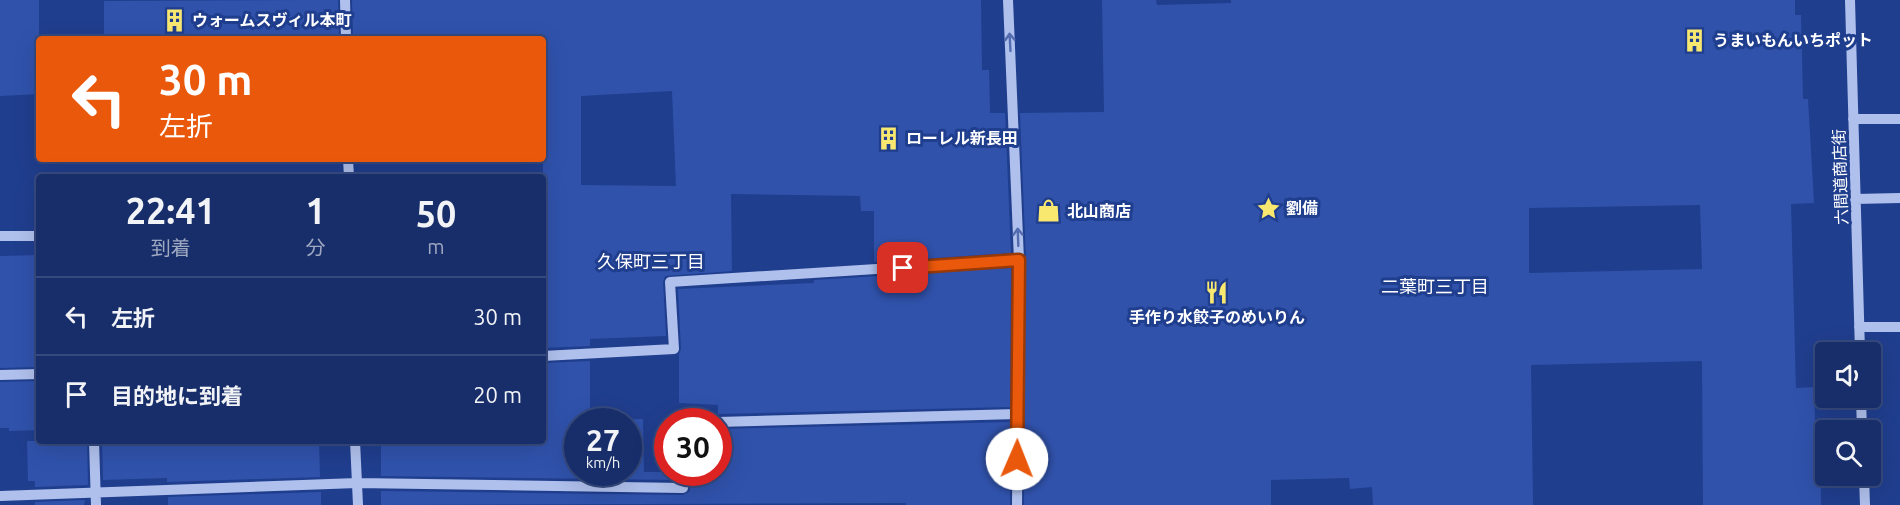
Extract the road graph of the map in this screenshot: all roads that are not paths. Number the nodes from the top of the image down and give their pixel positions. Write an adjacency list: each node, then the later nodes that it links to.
1 (345, 0): 4 (street)
2 (1008, 0): 11 (street, one-way to 2)
3 (1850, 0): 5 (street, 六間道商店街)
4 (346, 36)
5 (1853, 119): 6 (street); 8 (street, 六間道商店街)
6 (1900, 119)
7 (1900, 198): 8 (street)
8 (1855, 199): 12 (street, 六間道商店街)
9 (0, 236): 10 (street)
10 (36, 236)
11 (1019, 260): 15 (street); 18 (street)
12 (1859, 327): 13 (street); 14 (street, 六間道商店街)
13 (1900, 327)
14 (1860, 342)
15 (546, 356)
16 (36, 374): 17 (street)
17 (0, 375)
18 (1018, 414): 19 (street); 29 (street)
19 (732, 422)
20 (94, 444): 25 (street)
21 (356, 444): 22 (street)
22 (357, 483): 23 (street); 25 (street); 28 (street)
23 (683, 486)
24 (1864, 486): 30 (street)
25 (96, 493): 26 (street); 27 (street)
26 (0, 496)
27 (96, 505)
28 (357, 505)
29 (1017, 505)
30 (1864, 505)

